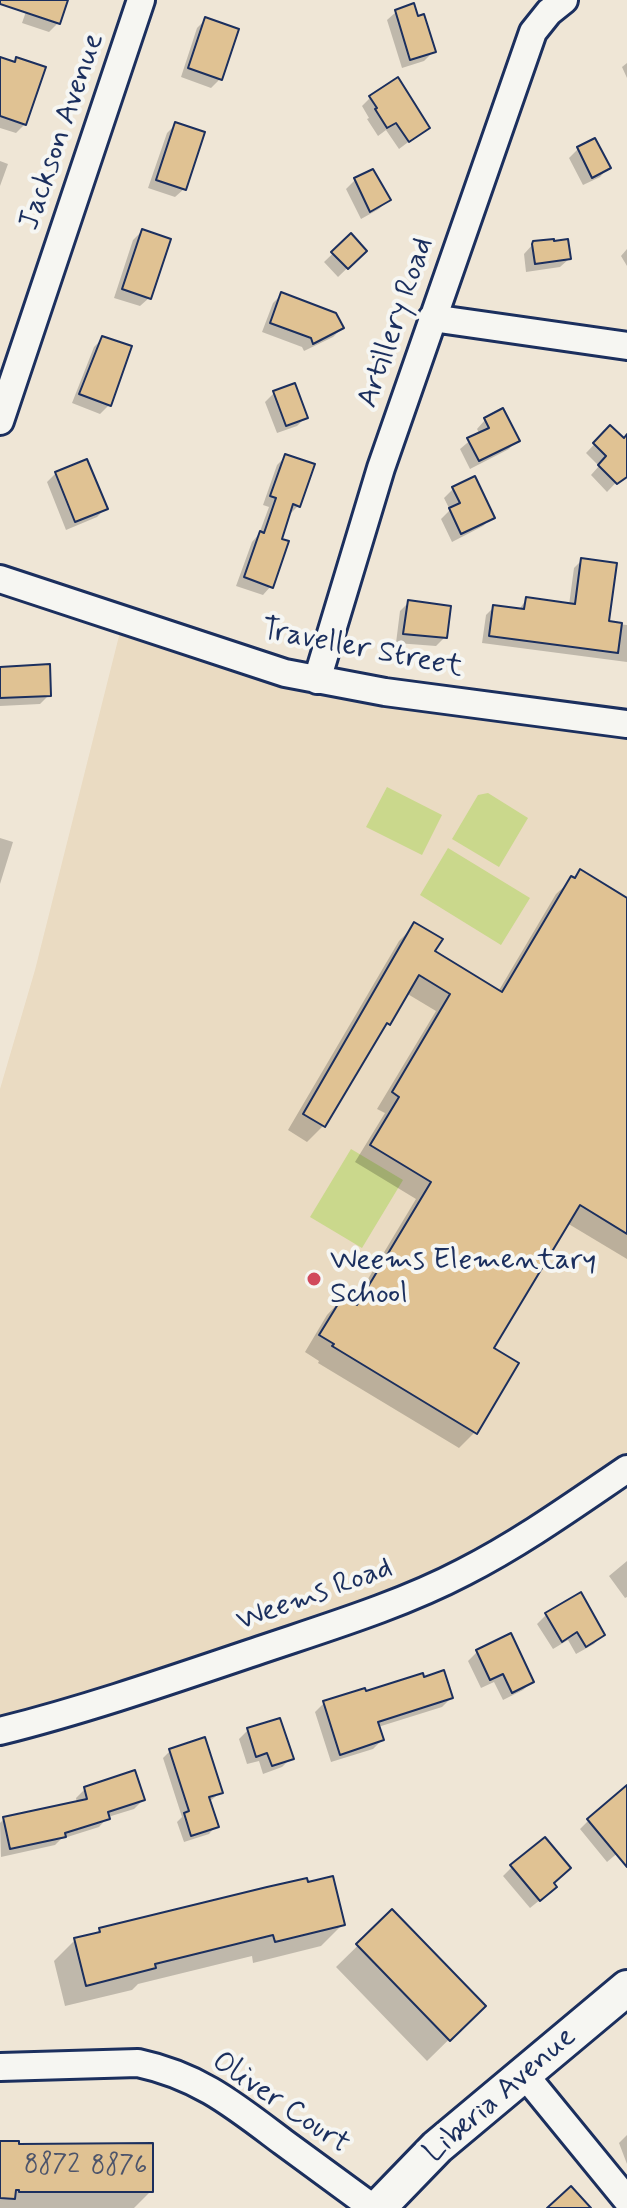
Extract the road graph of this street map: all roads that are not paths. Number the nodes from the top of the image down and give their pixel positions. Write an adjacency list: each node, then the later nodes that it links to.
1 (141, 0): 5 (street, Jackson Avenue)
2 (564, 0): 3 (street, Artillery Road)
3 (432, 318): 4 (street); 7 (street, Artillery Road)
4 (627, 346)
5 (0, 421)
6 (0, 579): 7 (street, Traveller Street)
7 (317, 680): 8 (street, Traveller Street)
8 (627, 724)
9 (627, 1469): 10 (street, Weems Road)
10 (0, 1731)
11 (627, 1988): 13 (main road, Liberia Avenue)
12 (0, 2067): 15 (street, Oliver Court)
13 (524, 2074): 14 (street); 15 (main road, Liberia Avenue)
14 (627, 2200)
15 (376, 2208)

